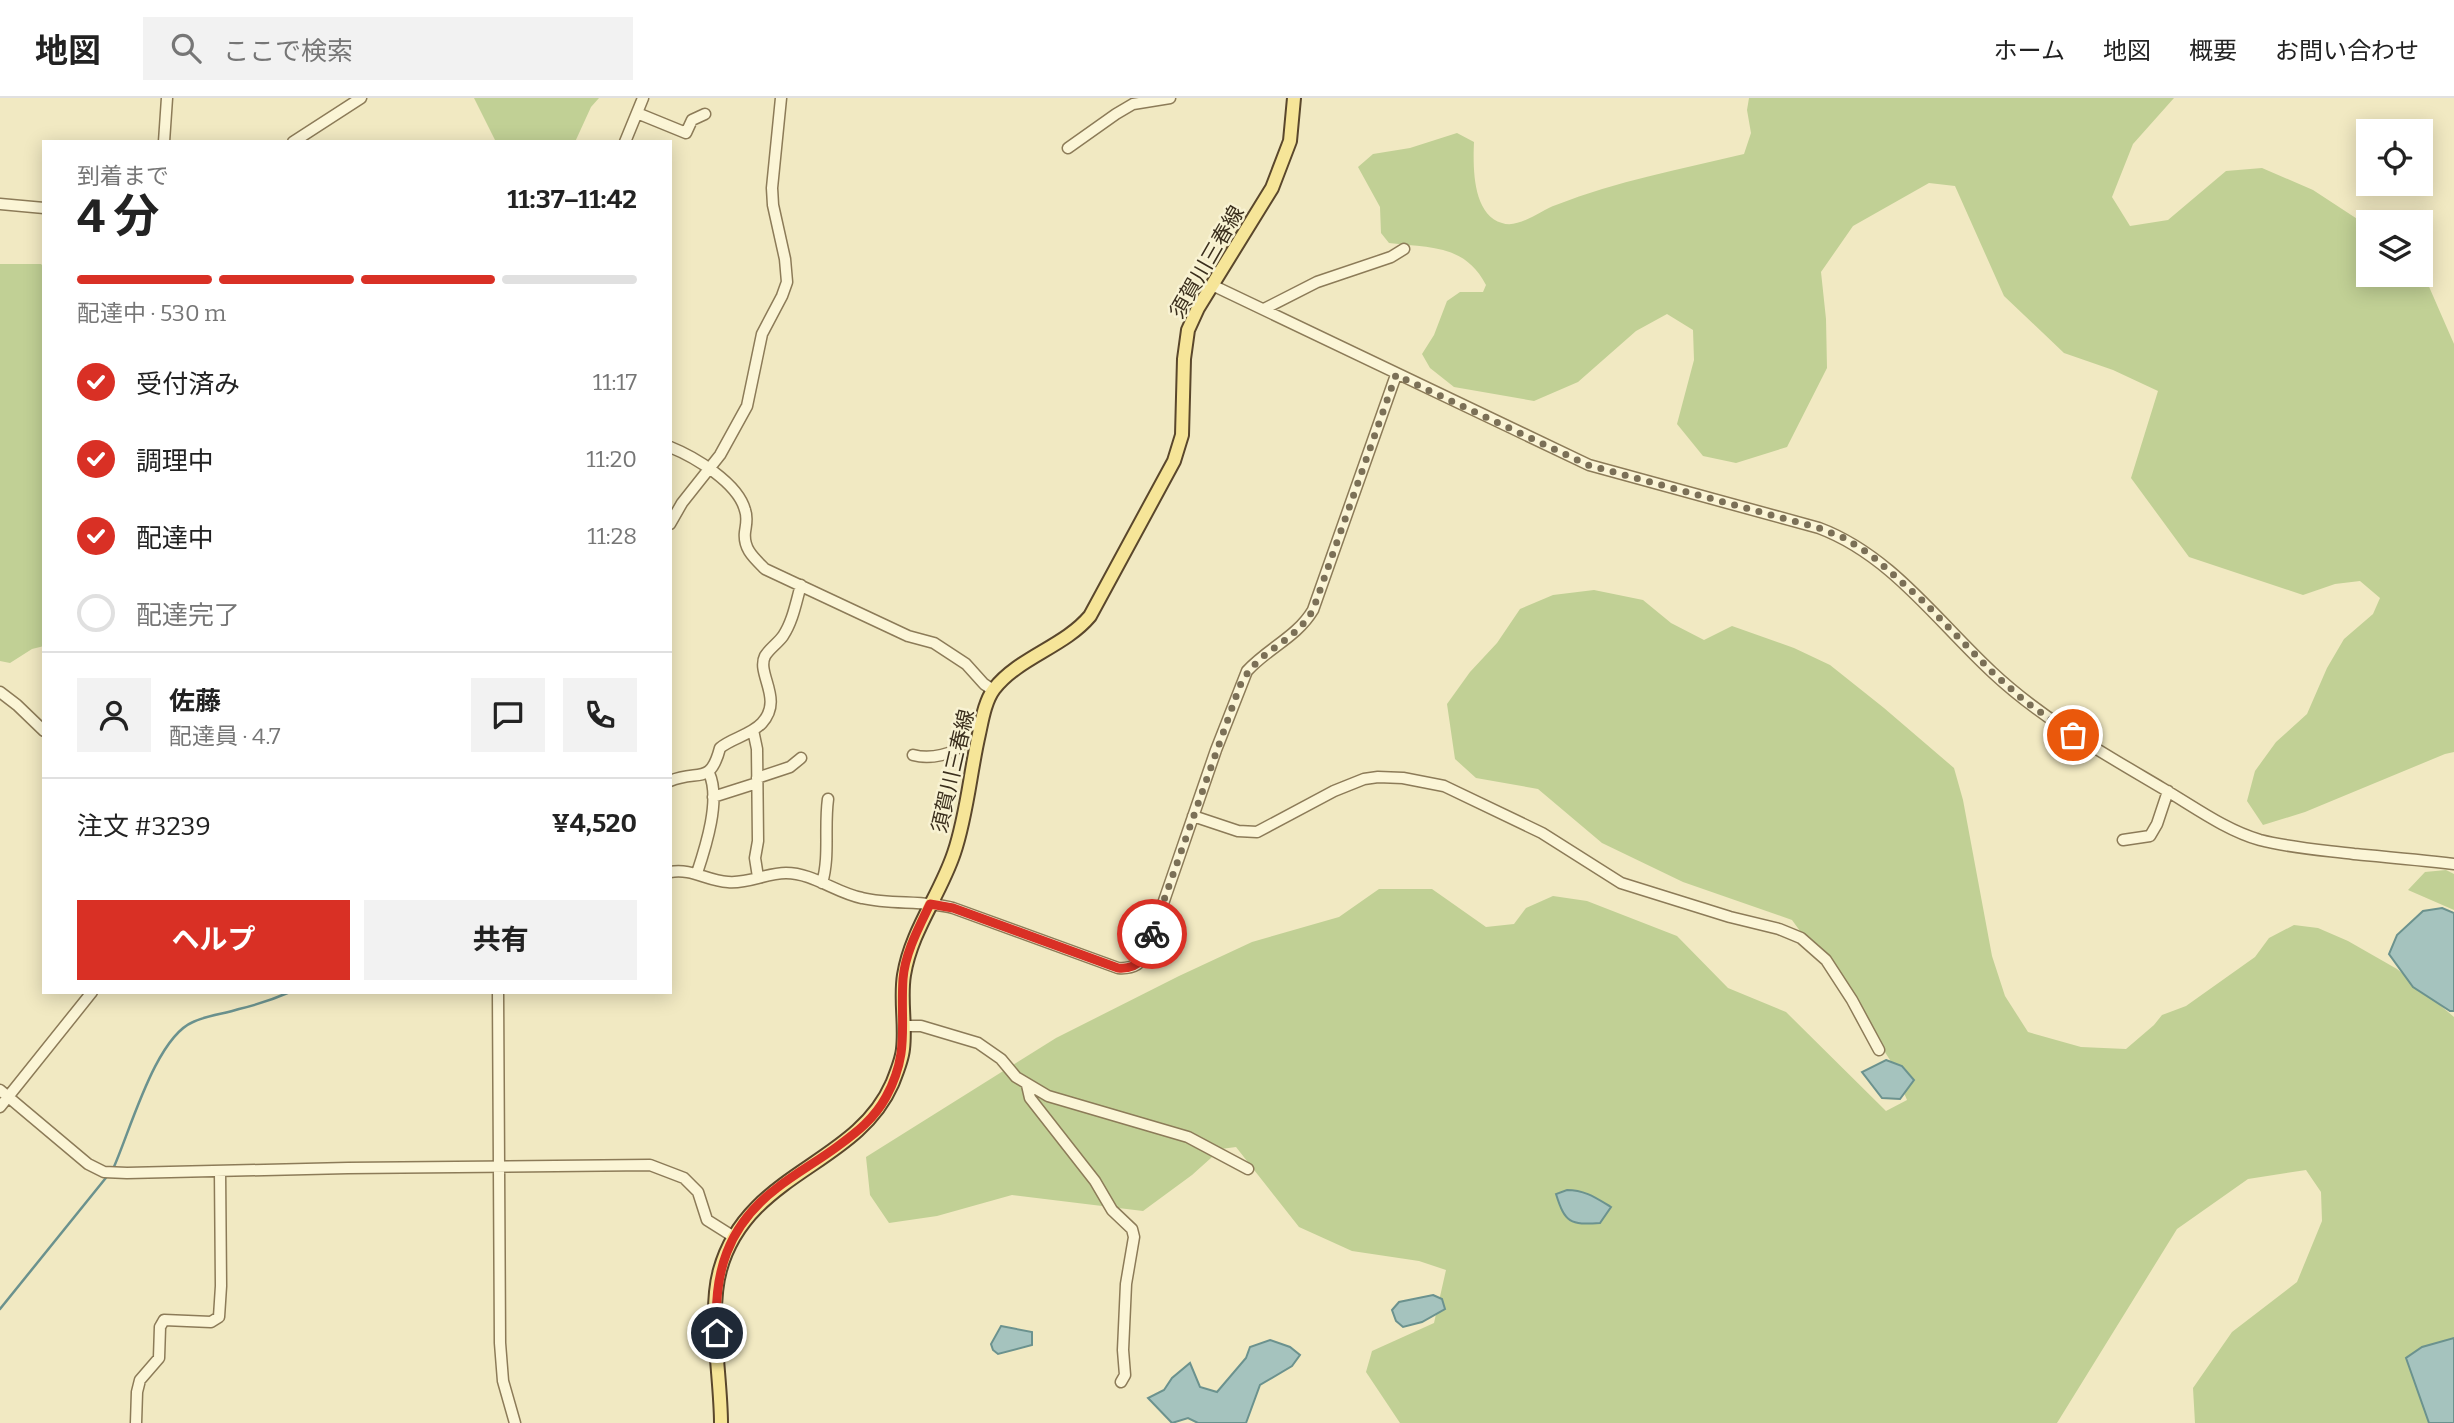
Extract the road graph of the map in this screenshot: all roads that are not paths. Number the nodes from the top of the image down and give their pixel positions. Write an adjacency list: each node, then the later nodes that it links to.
1 (167, 98): 9 (street)
2 (361, 98): 10 (street)
3 (643, 98): 7 (street)
4 (781, 98): 20 (street)
5 (1170, 98): 12 (street)
6 (1293, 98): 16 (main road, 須賀川三春線)
7 (637, 113): 8 (street); 11 (street)
8 (705, 114)
9 (164, 140)
10 (296, 140)
11 (626, 140)
12 (1068, 148)
13 (0, 204): 14 (street)
14 (42, 208)
15 (1404, 249): 17 (street)
16 (1212, 285): 17 (street); 23 (main road, 須賀川三春線)
17 (1264, 309): 18 (street)
18 (1396, 375): 33 (street); 36 (street)
19 (672, 448): 20 (street)
20 (710, 470): 21 (street); 22 (street)
21 (672, 520)
22 (800, 585): 23 (street); 27 (street)
23 (993, 690): 25 (main road, 須賀川三春線)
24 (0, 692): 26 (street)
25 (980, 727): 28 (street); 43 (main road, 須賀川三春線)
26 (42, 729)
27 (752, 730): 30 (street); 32 (street)
28 (913, 755)
29 (801, 758): 32 (street)
30 (709, 773): 31 (street); 34 (street)
31 (672, 780)
32 (757, 781): 34 (street); 41 (street)
33 (2168, 791): 37 (street); 38 (street)
34 (713, 797): 40 (street)
35 (828, 799): 42 (street)
36 (1194, 816): 43 (street); 47 (street)
37 (2123, 840)
38 (2454, 864)
39 (672, 872): 40 (street)
40 (697, 873): 41 (street)
41 (758, 877): 42 (street)
42 (822, 883): 43 (street)
43 (930, 904): 46 (main road, 須賀川三春線)
44 (90, 994): 49 (street)
45 (498, 994): 51 (street)
46 (904, 1026): 48 (street); 54 (main road, 須賀川三春線)
47 (1879, 1050)
48 (1027, 1085): 52 (street); 55 (street)
49 (4, 1093): 50 (street); 53 (street)
50 (0, 1107)
51 (498, 1167): 53 (street); 54 (street); 57 (street)
52 (1248, 1169)
53 (220, 1171): 56 (street)
54 (734, 1237): 58 (main road, 須賀川三春線)
55 (1121, 1382)
56 (136, 1423)
57 (515, 1423)
58 (721, 1423)

